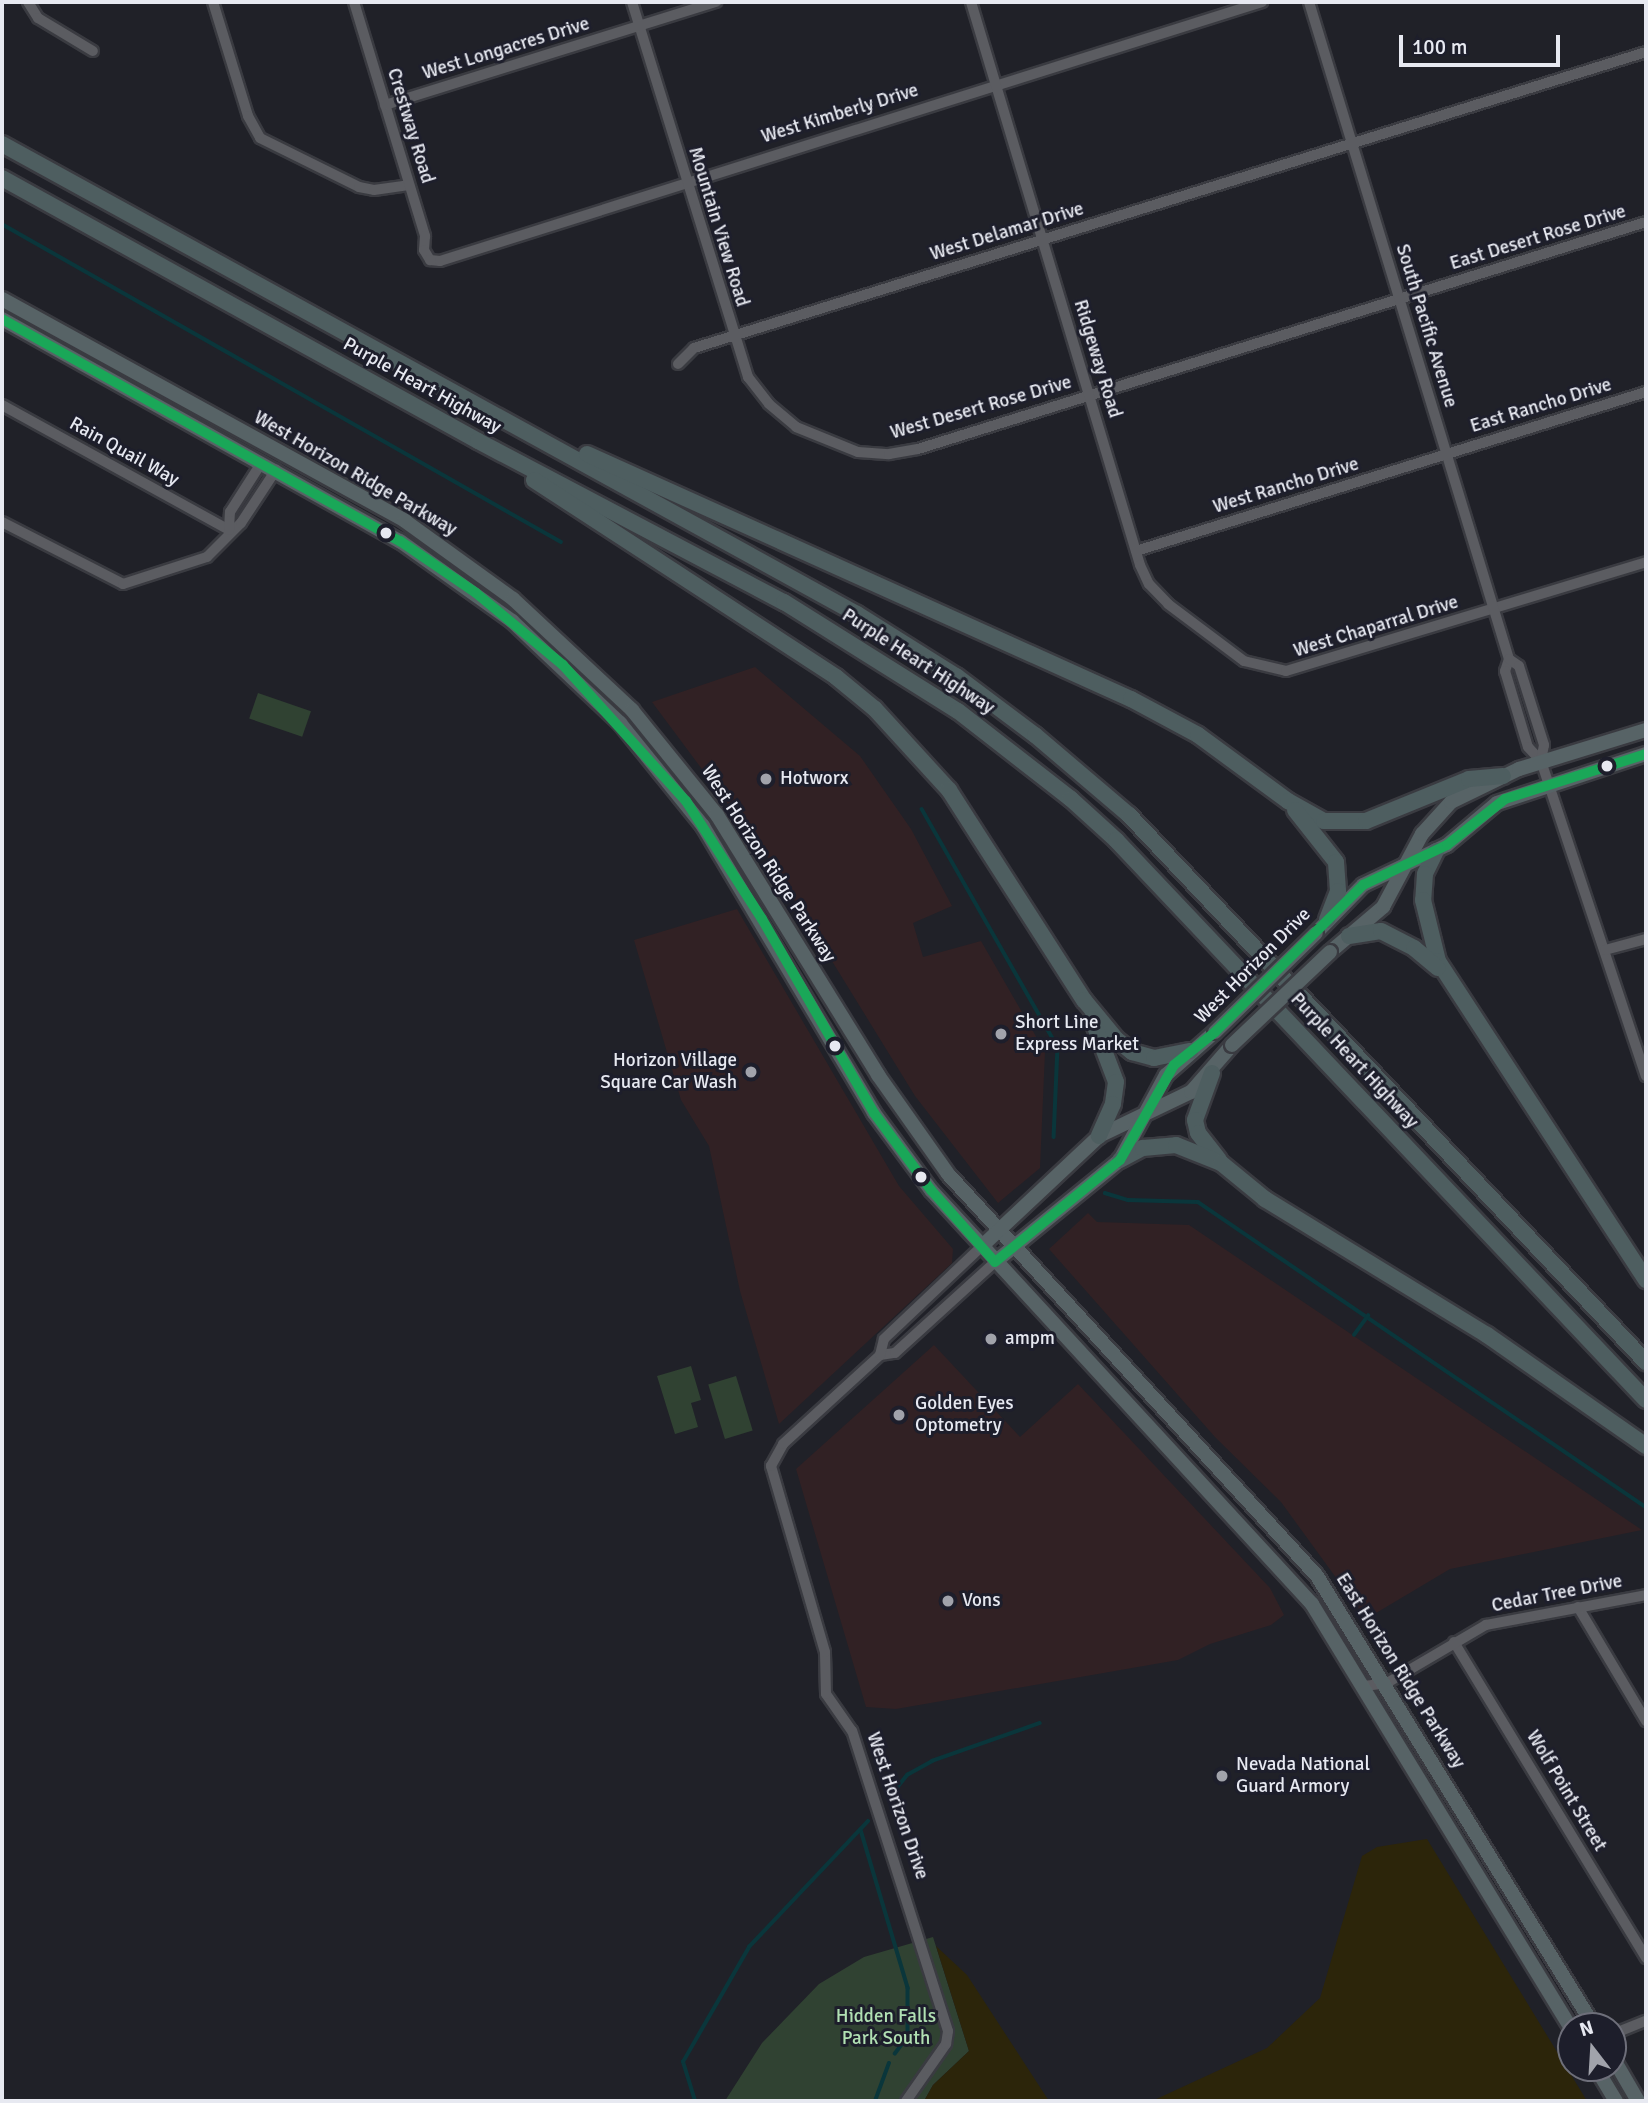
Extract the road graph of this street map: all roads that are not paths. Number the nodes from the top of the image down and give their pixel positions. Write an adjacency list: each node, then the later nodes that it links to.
1 (28, 2): 10 (street)
2 (214, 2): 18 (street)
3 (354, 2): 13 (street, Crestway Road)
4 (632, 2): 9 (street, Mountain View Road)
5 (716, 2): 9 (street, West Longacres Drive)
6 (971, 2): 12 (street, Ridgeway Road)
7 (1262, 2): 12 (street, West Kimberly Drive)
8 (1309, 2): 15 (street, South Pacific Avenue)
9 (639, 26): 13 (street, West Longacres Drive); 17 (street, Mountain View Road)
10 (93, 51)
11 (1646, 52): 15 (street, West Delamar Drive)
12 (996, 84): 17 (street, West Kimberly Drive); 20 (street, Ridgeway Road)
13 (385, 105): 18 (street, Crestway Road)
14 (2, 144): 27 (highway, Purple Heart Highway)
15 (1353, 144): 20 (street, West Delamar Drive); 23 (street, South Pacific Avenue)
16 (2, 178): 32 (highway, Purple Heart Highway)
17 (686, 181): 21 (street, West Kimberly Drive); 25 (street, Mountain View Road)
18 (409, 185): 21 (street, Crestway Road)
19 (1646, 222): 23 (street, East Desert Rose Drive)
20 (1043, 240): 25 (street, West Delamar Drive); 29 (street, Ridgeway Road)
21 (430, 260)
22 (2, 299): 36 (main road, West Horizon Ridge Parkway)
23 (1400, 299): 29 (street, West Desert Rose Drive); 33 (street, South Pacific Avenue)
24 (2, 319): 34 (main road, West Horizon Ridge Parkway)
25 (733, 336): 26 (street, West Delamar Drive); 31 (street, Mountain View Road)
26 (678, 364)
27 (454, 392): 52 (highway); 78 (highway, Purple Heart Highway)
28 (1646, 392): 33 (street, East Rancho Drive)
29 (1089, 395): 31 (street, West Desert Rose Drive); 39 (street, Ridgeway Road)
30 (2, 405): 38 (street, Rain Quail Way)
31 (812, 435)
32 (478, 441): 62 (highway); 79 (highway, Purple Heart Highway)
33 (1446, 454): 39 (street, West Rancho Drive); 43 (street, South Pacific Avenue)
34 (262, 462): 35 (main road, West Horizon Ridge Parkway); 36 (main road); 38 (street)
35 (276, 470): 38 (street); 42 (main road, West Horizon Ridge Parkway)
36 (361, 496): 41 (main road, West Horizon Ridge Parkway)
37 (2, 522): 38 (street)
38 (229, 530)
39 (1136, 551): 44 (street, Ridgeway Road)
40 (1646, 562): 43 (street, West Chaparral Drive)
41 (508, 595): 42 (main road); 47 (main road, West Horizon Ridge Parkway)
42 (495, 608): 45 (main road, West Horizon Ridge Parkway)
43 (1494, 609): 44 (street, West Chaparral Drive); 49 (street, South Pacific Avenue)
44 (1268, 670)
45 (620, 723): 47 (main road); 56 (main road, West Horizon Ridge Parkway)
46 (1646, 730): 49 (main road, West Horizon Drive)
47 (666, 748): 54 (main road, West Horizon Ridge Parkway)
48 (1646, 754): 51 (main road, West Horizon Drive)
49 (1541, 761): 50 (main road, West Horizon Drive); 51 (street, South Pacific Avenue)
50 (1503, 776): 52 (highway); 55 (main road, West Horizon Drive)
51 (1549, 783): 53 (main road, West Horizon Drive); 60 (street, South Pacific Avenue)
52 (1287, 801): 57 (highway)
53 (1436, 851): 55 (main road, West Horizon Drive); 61 (highway)
54 (744, 857): 56 (main road); 63 (main road, West Horizon Ridge Parkway)
55 (1406, 865): 57 (main road, West Horizon Drive); 58 (main road, West Horizon Drive)
56 (730, 866): 64 (main road, West Horizon Ridge Parkway)
57 (1321, 927): 65 (main road, West Horizon Drive, bridge)
58 (1349, 936): 61 (highway); 66 (main road, West Horizon Drive, bridge)
59 (1646, 939): 60 (street)
60 (1605, 950): 67 (street, South Pacific Avenue)
61 (1445, 974): 76 (highway)
62 (1084, 1000): 65 (highway); 69 (highway)
63 (833, 1001): 64 (main road); 72 (main road, West Horizon Ridge Parkway)
64 (814, 1012): 74 (main road, West Horizon Ridge Parkway)
65 (1190, 1051): 68 (main road, West Horizon Drive)
66 (1212, 1073): 68 (main road, West Horizon Drive); 71 (highway)
67 (1646, 1076)
68 (1146, 1114): 69 (main road, West Horizon Drive); 70 (main road, West Horizon Drive)
69 (1099, 1136): 72 (main road, West Horizon Drive)
70 (1120, 1160): 71 (highway); 73 (main road, West Horizon Drive)
71 (1221, 1163): 80 (highway)
72 (1000, 1229): 73 (main road, West Horizon Ridge Parkway); 74 (main road, West Horizon Drive)
73 (1015, 1246): 75 (main road, West Horizon Drive); 81 (main road, East Horizon Ridge Parkway)
74 (981, 1247): 75 (main road, West Horizon Ridge Parkway); 77 (street, West Horizon Drive)
75 (995, 1262): 77 (street, West Horizon Drive); 82 (main road, East Horizon Ridge Parkway)
76 (1646, 1280)
77 (880, 1355): 96 (street, West Horizon Drive)
78 (1646, 1362)
79 (1646, 1400)
80 (1646, 1446)
81 (1215, 1464): 82 (main road); 86 (main road, East Horizon Ridge Parkway)
82 (1200, 1479): 87 (main road, East Horizon Ridge Parkway)
83 (1646, 1595): 84 (street, Cedar Tree Drive)
84 (1577, 1608): 85 (street, Cedar Tree Drive); 88 (street)
85 (1454, 1642): 86 (street, Cedar Tree Drive); 89 (street, Wolf Point Street)
86 (1387, 1683): 87 (street, Cedar Tree Drive); 91 (main road, East Horizon Ridge Parkway)
87 (1364, 1686): 90 (main road, East Horizon Ridge Parkway)
88 (1646, 1721)
89 (1646, 1958)
90 (1561, 2012)
91 (1586, 2012)
92 (1646, 2021): 93 (street)
93 (1627, 2028)
94 (1604, 2082): 97 (main road)
95 (1627, 2082): 98 (main road)
96 (906, 2101)
97 (1616, 2101)
98 (1638, 2101)

